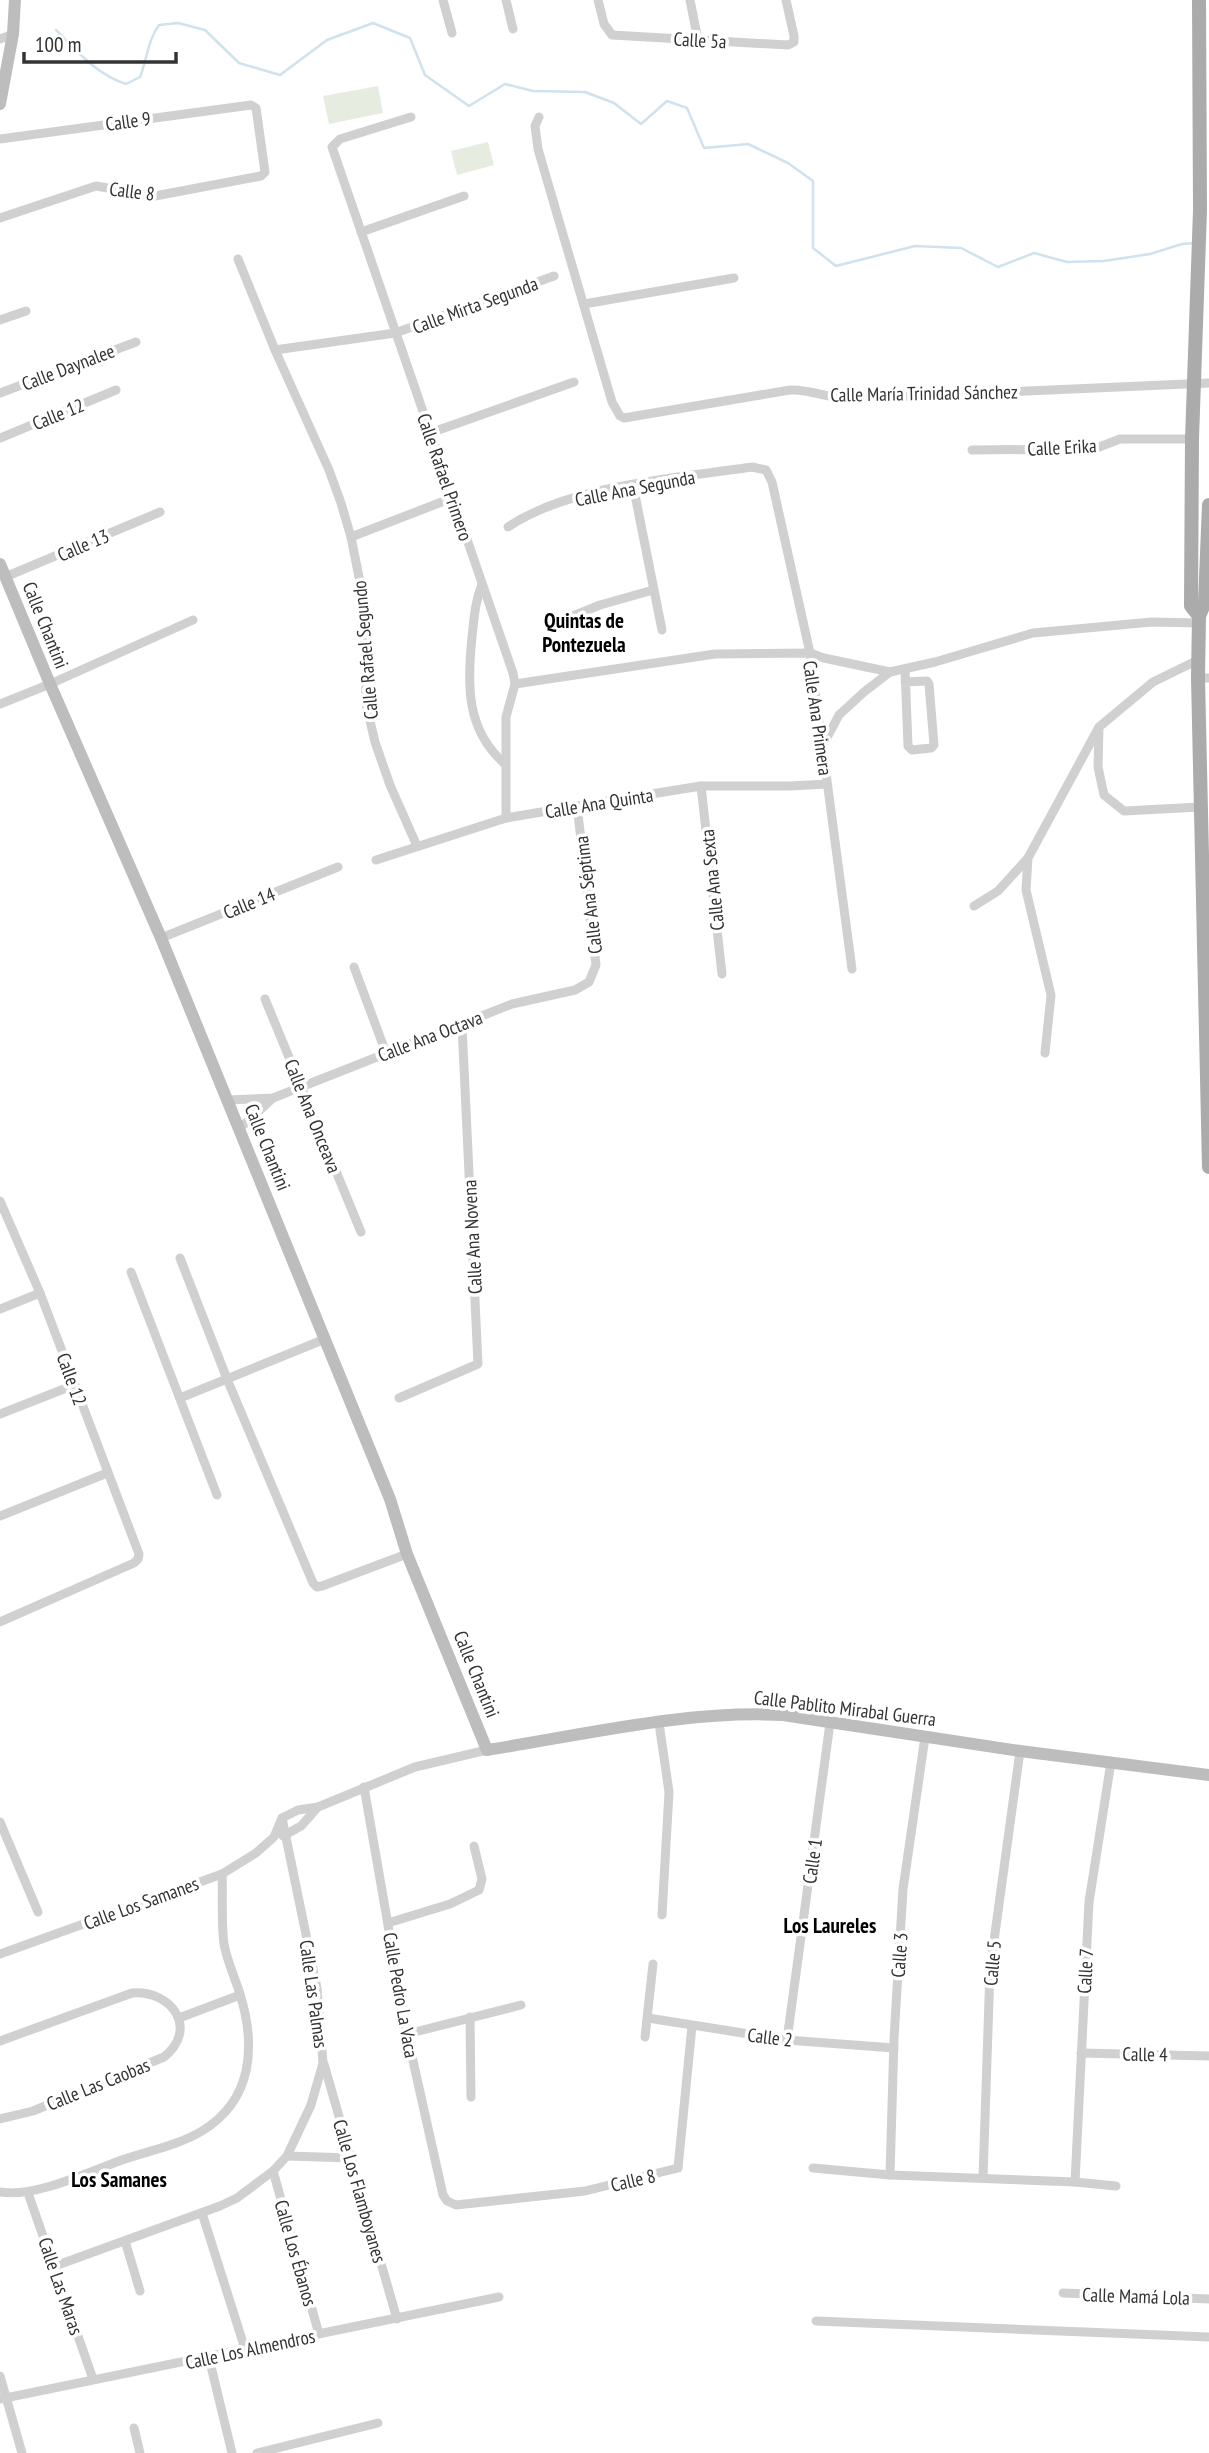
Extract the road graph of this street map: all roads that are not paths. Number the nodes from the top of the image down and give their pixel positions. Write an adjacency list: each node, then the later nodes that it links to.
1 (15, 0): 10 (street)
2 (443, 0): 9 (street)
3 (506, 0): 8 (street)
4 (598, 0): 12 (street, Calle 5a)
5 (690, 0): 12 (street)
6 (786, 0): 12 (street, Calle 5a)
7 (1199, 0): 31 (main road)
8 (513, 29)
9 (452, 33)
10 (13, 34): 11 (street); 13 (street)
11 (0, 39)
12 (698, 40)
13 (0, 104)
14 (411, 117): 20 (street, Calle Rafael Primero)
15 (539, 117): 24 (street, Calle María Trinidad Sánchez)
16 (0, 139): 17 (street, Calle 9)
17 (265, 172): 19 (street, Calle 8)
18 (464, 196): 20 (street)
19 (0, 218)
20 (361, 232): 27 (street, Calle Rafael Primero)
21 (238, 259): 29 (street, Calle Rafael Segundo)
22 (554, 276): 27 (street, Calle Mirta Segunda)
23 (734, 278): 24 (street)
24 (584, 304): 31 (street, Calle María Trinidad Sánchez)
25 (26, 311): 26 (street)
26 (0, 320)
27 (395, 333): 29 (street, Calle Mirta Segunda); 34 (street, Calle Rafael Primero)
28 (136, 342): 33 (street, Calle Daynalee)
29 (275, 350): 44 (street, Calle Rafael Segundo)
30 (574, 382): 34 (street)
31 (1202, 383): 36 (main road)
32 (116, 390): 35 (street, Calle 12)
33 (0, 393)
34 (430, 433): 40 (street, Calle Rafael Primero)
35 (0, 438)
36 (1192, 439): 37 (street, Calle Erika); 51 (main road)
37 (972, 450)
38 (766, 470): 39 (street, Calle Ana Segunda); 54 (street, Calle Ana Primera)
39 (633, 485): 43 (street, Calle Ana Segunda); 49 (street)
40 (452, 498): 44 (street); 48 (street, Calle Rafael Primero)
41 (1209, 509): 45 (main road)
42 (160, 512): 47 (street, Calle 13)
43 (508, 527)
44 (351, 537): 71 (street, Calle Rafael Segundo)
45 (1208, 562): 51 (main road)
46 (0, 564): 47 (street, Calle Chantini)
47 (5, 577): 60 (street, Calle Chantini)
48 (482, 584): 61 (street, Calle Rafael Primero); 65 (street)
49 (653, 590): 52 (street); 53 (street)
50 (193, 620): 60 (street)
51 (1199, 620): 55 (main road); 56 (street)
52 (548, 626)
53 (663, 630)
54 (810, 653): 57 (street); 61 (street); 64 (street, Calle Ana Primera)
55 (1198, 660): 58 (main road); 63 (street)
56 (905, 669): 57 (street); 59 (street)
57 (890, 672): 64 (street)
58 (1204, 678): 69 (main road)
59 (905, 682): 59 (street)
60 (50, 684): 62 (street); 76 (street, Calle Chantini)
61 (515, 684): 65 (street)
62 (0, 704)
63 (1099, 727): 69 (street); 72 (street)
64 (822, 747): 66 (street, Calle Ana Primera)
65 (505, 764): 70 (street)
66 (827, 784): 67 (street, Calle Ana Quinta); 78 (street, Calle Ana Primera)
67 (701, 786): 68 (street, Calle Ana Quinta); 79 (street, Calle Ana Sexta)
68 (577, 806): 70 (street, Calle Ana Quinta); 80 (street, Calle Ana Séptima)
69 (1200, 807): 89 (main road)
70 (506, 818): 71 (street, Calle Ana Quinta)
71 (417, 846): 73 (street, Calle Ana Quinta)
72 (1028, 858): 75 (street); 84 (street)
73 (376, 860)
74 (338, 867): 76 (street, Calle 14)
75 (974, 906)
76 (161, 939): 87 (street, Calle Chantini)
77 (354, 967): 83 (street)
78 (852, 969)
79 (722, 974)
80 (589, 982): 82 (street, Calle Ana Octava)
81 (265, 999): 85 (street, Calle Ana Onceava)
82 (462, 1025): 83 (street, Calle Ana Octava); 102 (street, Calle Ana Novena)
83 (386, 1053): 85 (street, Calle Ana Octava)
84 (1045, 1053)
85 (301, 1087): 86 (street, Calle Ana Octava); 93 (street, Calle Ana Onceava)
86 (273, 1098): 87 (street, Calle Ana Octava); 88 (street, Calle Ana Octava)
87 (228, 1100): 88 (street, Calle Chantini)
88 (239, 1129): 98 (street, Calle Chantini)
89 (1209, 1150): 90 (main road)
90 (1209, 1167)
91 (0, 1201): 92 (street, Calle 12)
92 (3, 1219): 96 (street, Calle 12)
93 (361, 1233)
94 (180, 1258): 99 (street)
95 (131, 1272): 101 (street)
96 (40, 1293): 97 (street); 100 (street, Calle 12)
97 (0, 1309)
98 (325, 1339): 99 (street); 107 (street, Calle Chantini)
99 (226, 1378): 101 (street); 107 (street)
100 (74, 1385): 103 (street); 104 (street, Calle 12)
101 (180, 1398): 105 (street)
102 (399, 1398)
103 (0, 1414)
104 (107, 1473): 106 (street); 108 (street, Calle 12)
105 (217, 1495)
106 (0, 1516)
107 (407, 1554): 112 (street, Calle Chantini)
108 (0, 1622)
109 (659, 1723): 110 (street, Calle Pablito Mirabal Guerra); 112 (street, Calle Pablito Mirabal Guerra); 125 (street)
110 (830, 1723): 111 (street, Calle Pablito Mirabal Guerra); 137 (street, Calle 1)
111 (925, 1737): 113 (street, Calle Pablito Mirabal Guerra); 139 (street, Calle 3)
112 (487, 1750): 116 (street, Calle Pablito Mirabal Guerra)
113 (1020, 1751): 114 (street, Calle Pablito Mirabal Guerra); 150 (street, Calle 5)
114 (1111, 1762): 115 (street, Calle Pablito Mirabal Guerra); 140 (street, Calle 7)
115 (1209, 1775)
116 (363, 1787): 117 (street, Calle Pablito Mirabal Guerra); 126 (street, Calle Pedro La Vaca)
117 (318, 1807): 118 (street); 120 (street)
118 (282, 1818): 120 (street, Calle Las Palmas); 121 (street, Calle Los Samanes)
119 (0, 1822): 124 (street)
120 (286, 1835): 121 (street, Calle Los Samanes); 142 (street, Calle Las Palmas)
121 (274, 1837): 123 (street, Calle Los Samanes)
122 (474, 1846): 126 (street)
123 (222, 1874): 127 (street, Calle Los Samanes); 129 (street)
124 (38, 1912)
125 (662, 1915)
126 (388, 1923): 135 (street, Calle Pedro La Vaca)
127 (0, 1954)
128 (653, 1964): 133 (street)
129 (240, 1995): 132 (street); 154 (street)
130 (521, 2005): 131 (street)
131 (470, 2017): 135 (street); 143 (street)
132 (179, 2018): 138 (street); 144 (street, Calle Las Caobas)
133 (648, 2018): 134 (street, Calle 2); 136 (street)
134 (692, 2026): 137 (street, Calle 2); 155 (street, Calle 8)
135 (407, 2034): 155 (street, Calle Pedro La Vaca)
136 (645, 2037)
137 (788, 2040): 139 (street, Calle 2)
138 (0, 2041)
139 (894, 2048): 149 (street, Calle 3)
140 (1081, 2053): 141 (street, Calle 4); 151 (street, Calle 7)
141 (1209, 2056)
142 (323, 2063): 145 (street, Calle Las Palmas); 146 (street, Calle Los Flamboyanes)
143 (471, 2097)
144 (0, 2119)
145 (287, 2156): 146 (street); 148 (street, Calle Las Palmas)
146 (351, 2158): 163 (street, Calle Los Flamboyanes)
147 (813, 2168): 149 (street)
148 (273, 2172): 156 (street, Calle Las Palmas); 165 (street, Calle Los Ébanos)
149 (890, 2175): 150 (street)
150 (984, 2178): 151 (street)
151 (1075, 2182): 152 (street)
152 (1116, 2186)
153 (0, 2192): 154 (street)
154 (28, 2193): 158 (street, Calle Las Maras)
155 (447, 2201)
156 (202, 2213): 157 (street, Calle Las Palmas); 167 (street)
157 (125, 2241): 158 (street, Calle Las Palmas); 159 (street)
158 (55, 2266): 170 (street, Calle Las Maras)
159 (140, 2291)
160 (1063, 2293): 162 (street, Calle Mamá Lola)
161 (499, 2297): 163 (street, Calle Los Almendros)
162 (1209, 2299)
163 (397, 2319): 165 (street, Calle Los Almendros)
164 (816, 2321): 166 (street)
165 (319, 2334): 167 (street, Calle Los Almendros)
166 (1209, 2337)
167 (245, 2349): 168 (street, Calle Los Almendros)
168 (209, 2358): 170 (street, Calle Los Almendros); 176 (street)
169 (0, 2376): 171 (street)
170 (93, 2379): 171 (street, Calle Los Almendros)
171 (2, 2399): 174 (street)
172 (378, 2423): 177 (street)
173 (134, 2428): 175 (street)
174 (22, 2453)
175 (141, 2453)
176 (232, 2453)
177 (257, 2453)

